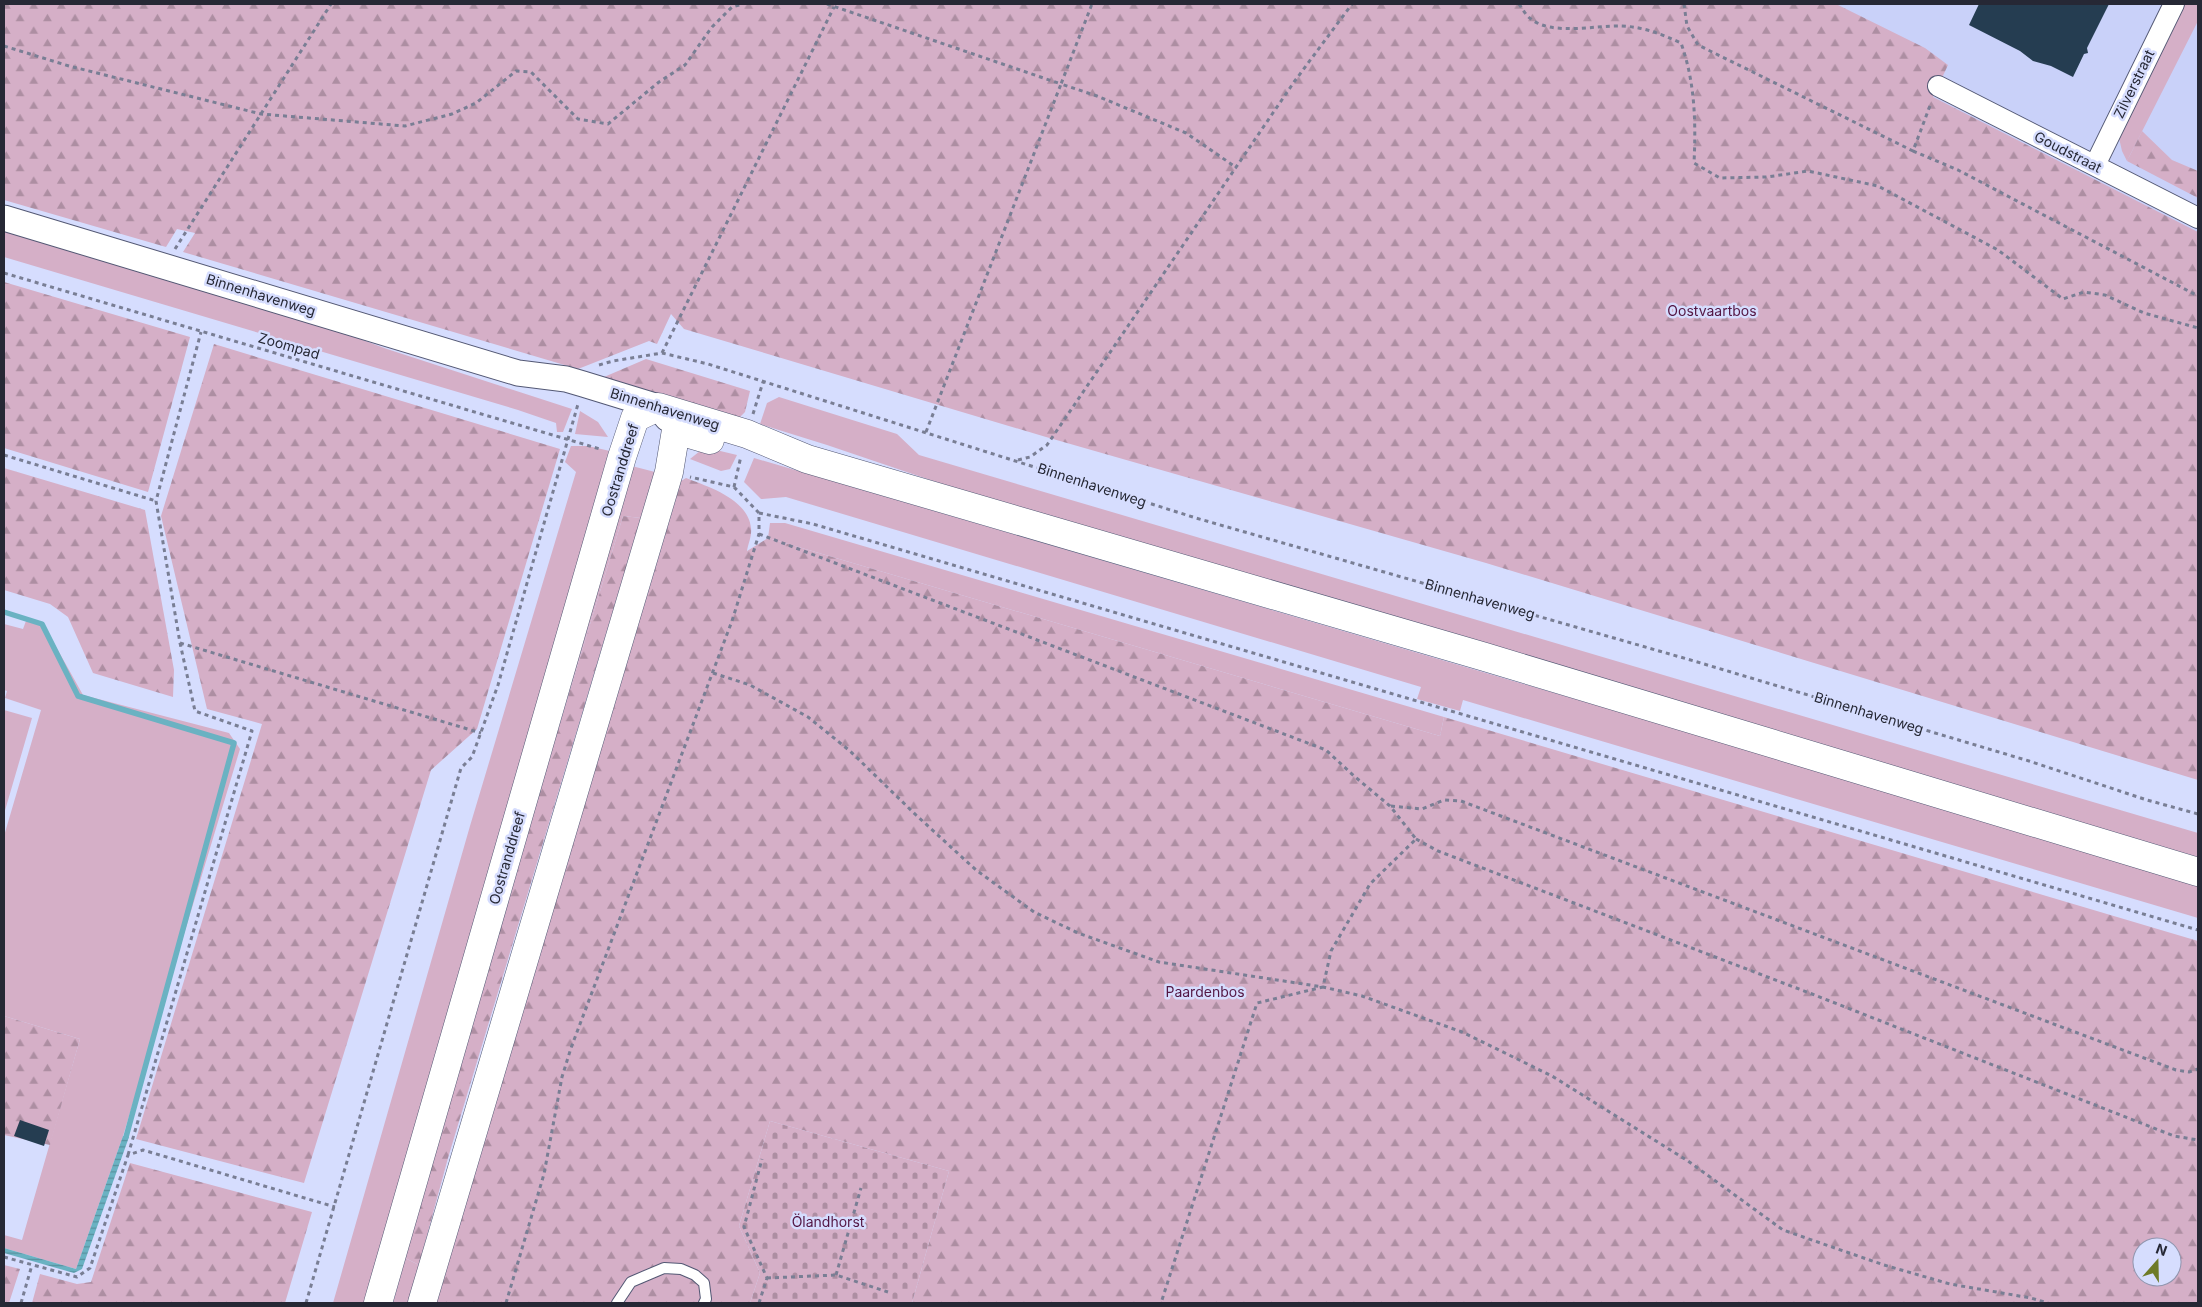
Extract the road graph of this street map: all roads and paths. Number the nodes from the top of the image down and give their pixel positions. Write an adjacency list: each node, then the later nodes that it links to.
1 (331, 4): 13 (path)
2 (743, 4): 13 (path)
3 (827, 4): 9 (path)
4 (1092, 4): 11 (path)
5 (1352, 4): 16 (path)
6 (1519, 4): 22 (path)
7 (1684, 4): 14 (path)
8 (2174, 4): 15 (street, Zilverstraat)
9 (834, 7): 11 (path); 24 (path)
10 (4, 46): 13 (path)
11 (1061, 84): 16 (path); 28 (path)
12 (1938, 86): 14 (path); 15 (street, Goudstraat)
13 (261, 114): 19 (path)
14 (1913, 150): 21 (path)
15 (2094, 165): 18 (street, Goudstraat)
16 (1237, 168): 33 (path)
17 (4, 218): 19 (street, Binnenhavenweg)
18 (2198, 218)
19 (164, 266): 25 (street, Binnenhavenweg)
20 (4, 273): 23 (path, Zoompad)
21 (2198, 296)
22 (2198, 328)
23 (200, 332): 29 (path, Zoompad); 35 (path)
24 (662, 353): 25 (path); 28 (path, Binnenhavenweg)
25 (581, 392): 26 (street, Binnenhavenweg); 29 (path)
26 (647, 412): 27 (street); 31 (main road, Oostranddreef); 32 (main road, Binnenhavenweg)
27 (676, 430): 32 (main road, Binnenhavenweg); 61 (main road)
28 (926, 432): 33 (path, Binnenhavenweg)
29 (568, 439): 31 (path, Zoompad); 40 (path)
30 (4, 456): 35 (path)
31 (622, 456): 60 (main road, Oostranddreef)
32 (807, 459): 44 (main road, Binnenhavenweg)
33 (1016, 460): 42 (path, Binnenhavenweg)
34 (734, 487): 36 (path)
35 (156, 501): 38 (path)
36 (759, 512): 37 (path); 45 (path)
37 (759, 534): 39 (path); 41 (path)
38 (180, 643): 40 (path); 49 (path)
39 (713, 672): 46 (path); 62 (path)
40 (481, 733): 52 (path)
41 (1390, 806): 43 (path); 47 (path)
42 (2198, 814)
43 (1416, 839): 46 (path); 48 (path)
44 (2198, 872)
45 (2198, 930)
46 (1323, 987): 66 (path); 67 (path)
47 (2198, 1069)
48 (2198, 1140)
49 (128, 1155): 52 (path); 54 (path)
50 (762, 1159): 56 (path)
51 (861, 1188): 55 (path)
52 (334, 1206): 59 (path)
53 (4, 1257): 54 (path)
54 (32, 1265): 58 (path)
55 (836, 1275): 56 (path); 57 (path)
56 (767, 1278): 65 (path)
57 (888, 1292)
58 (21, 1303)
59 (306, 1303)
60 (378, 1303)
61 (422, 1303)
62 (506, 1303)
63 (617, 1303): 64 (lane)
64 (704, 1303)
65 (759, 1303)
66 (1161, 1303)
67 (2048, 1303)

